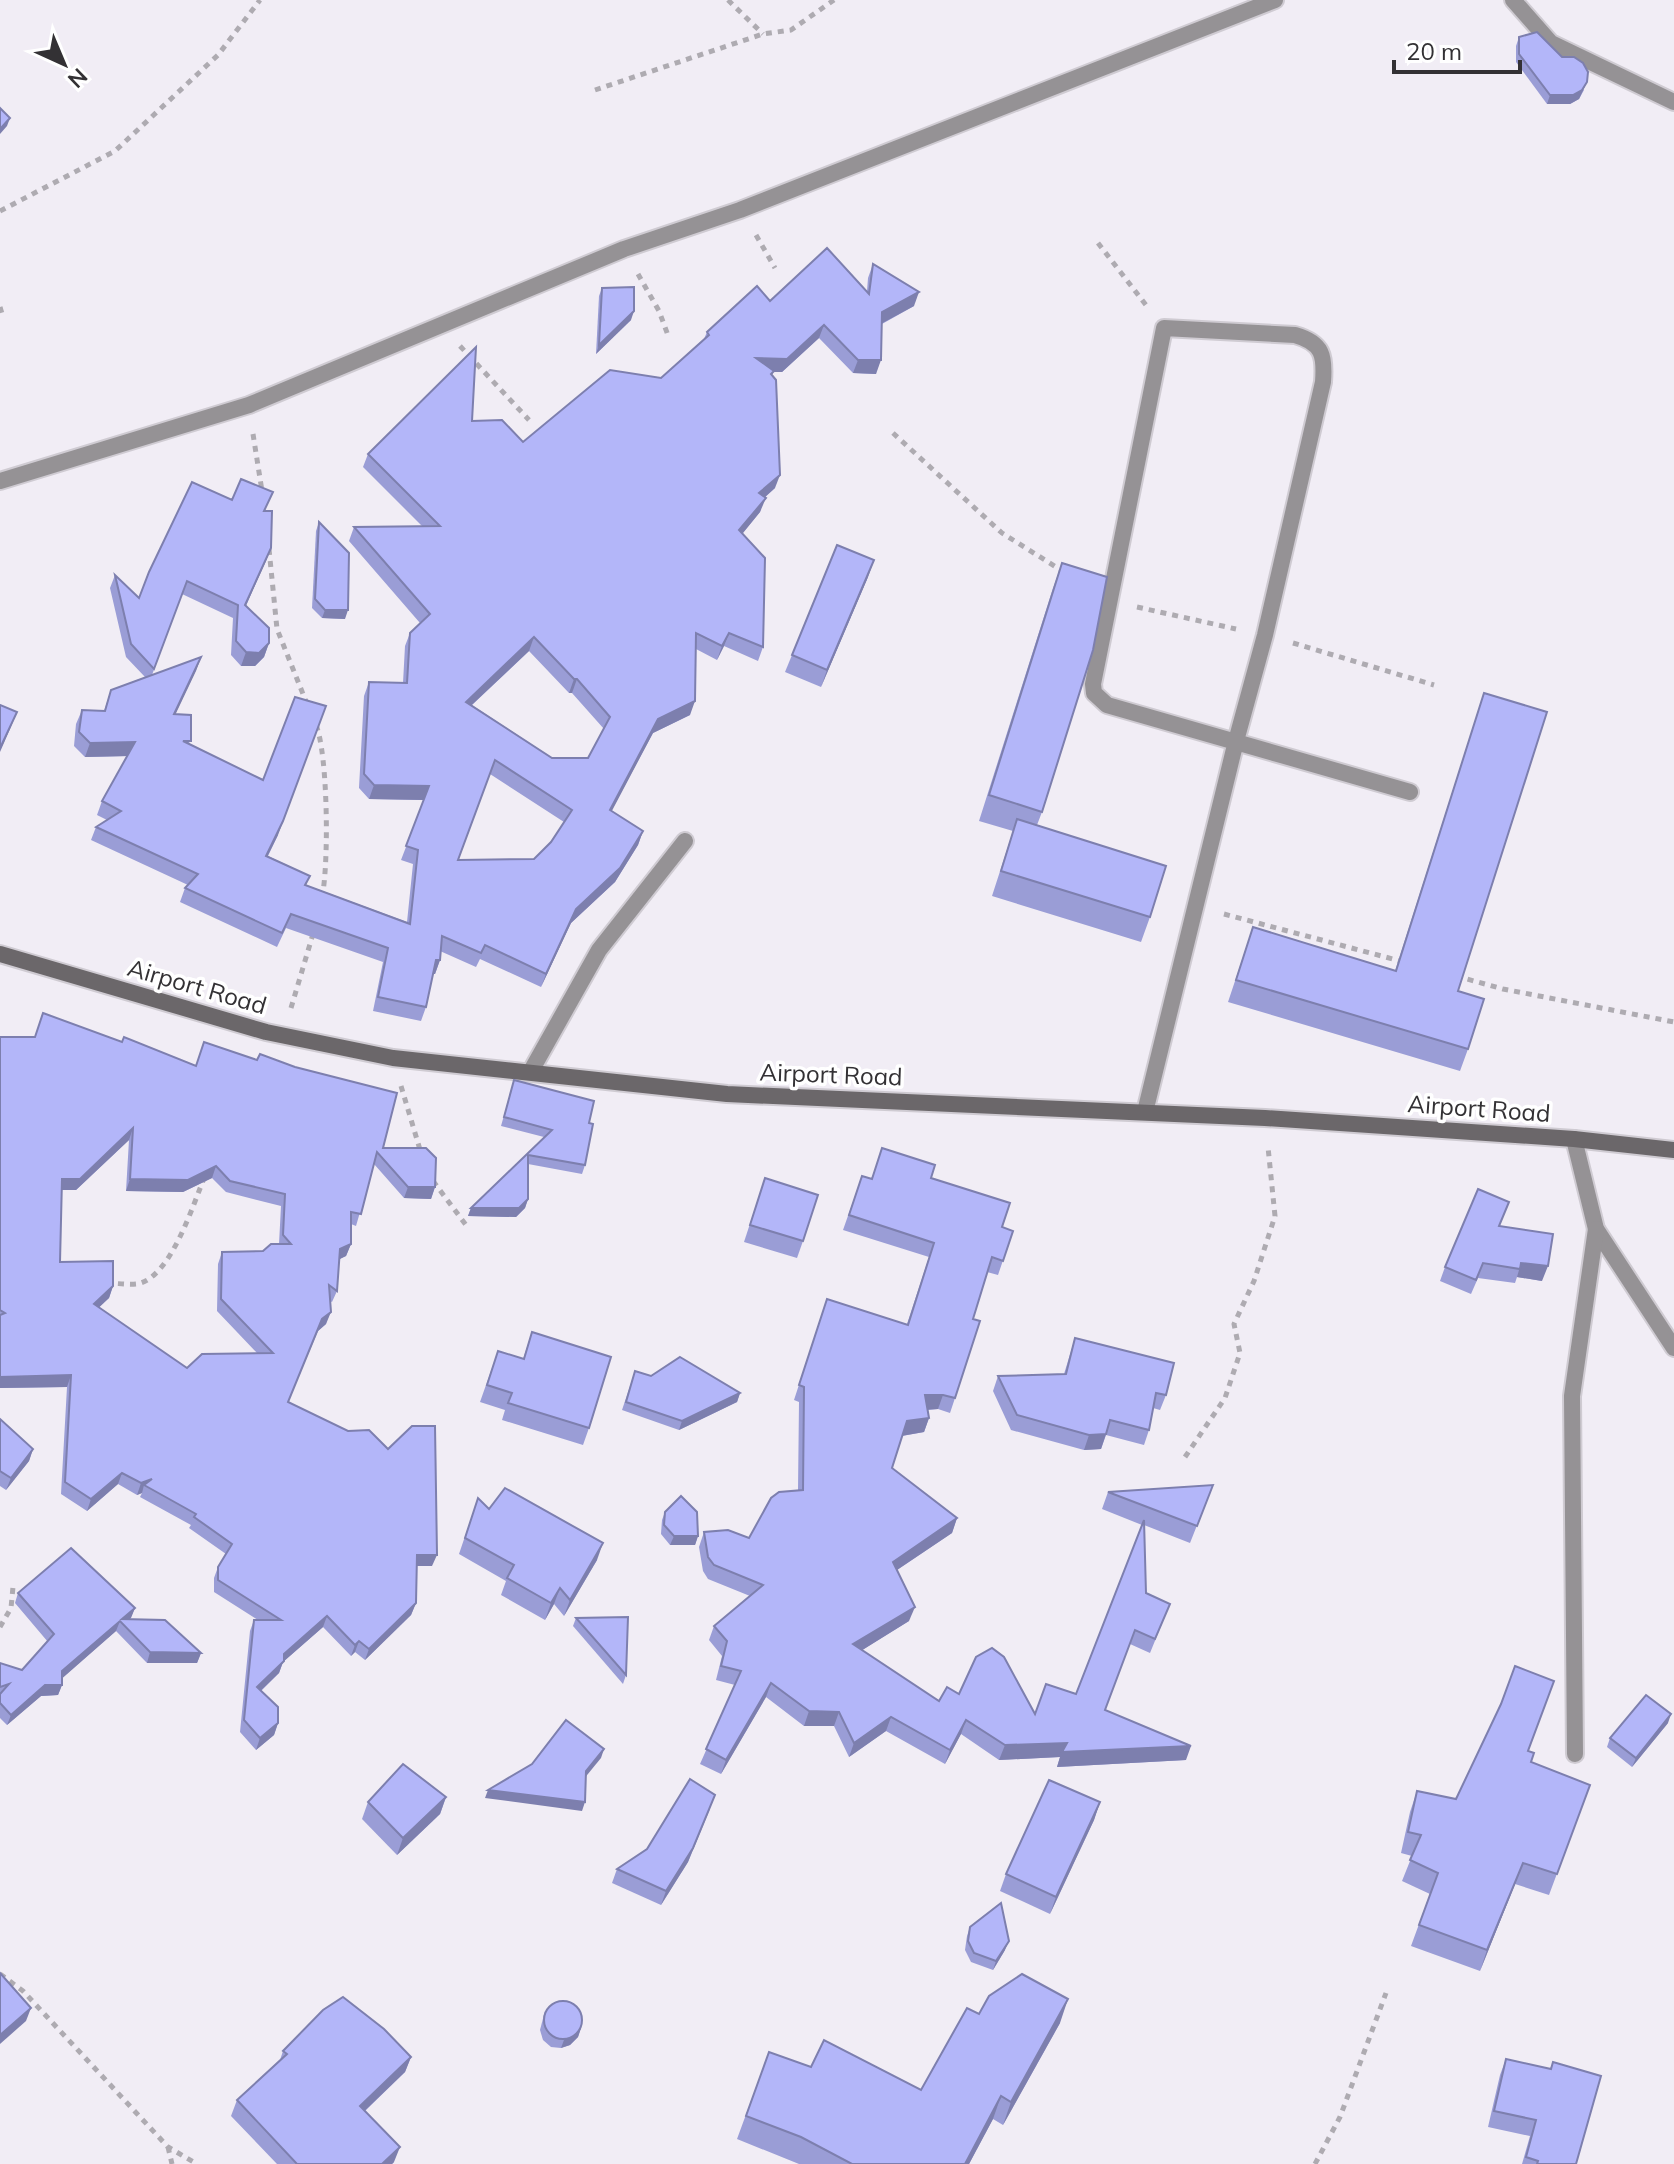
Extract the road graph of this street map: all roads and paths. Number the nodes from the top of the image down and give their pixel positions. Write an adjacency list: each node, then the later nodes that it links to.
1 (260, 0): 10 (path)
2 (728, 0): 6 (path)
3 (834, 0): 6 (path)
4 (1275, 0): 9 (street)
5 (1513, 0): 8 (street)
6 (763, 34): 7 (path)
7 (595, 90)
8 (1674, 102)
9 (740, 210): 12 (street); 13 (path)
10 (0, 211)
11 (1098, 243): 17 (path)
12 (624, 249): 16 (street); 18 (path)
13 (775, 268)
14 (0, 307): 15 (path)
15 (3, 317)
16 (440, 325): 19 (street); 20 (path)
17 (1164, 328): 25 (street); 26 (street)
18 (669, 338)
19 (249, 405): 22 (street); 23 (path)
20 (529, 420)
21 (893, 433): 25 (path)
22 (0, 481)
23 (263, 496)
24 (268, 539): 29 (path)
25 (1111, 602): 26 (street)
26 (1236, 741): 27 (street); 30 (street)
27 (1410, 792)
28 (685, 841): 38 (street)
29 (320, 906)
30 (1194, 906): 33 (path); 39 (street)
31 (316, 921): 36 (path)
32 (0, 954): 36 (street, Airport Road)
33 (1411, 964)
34 (1442, 973): 35 (path)
35 (1674, 1022)
36 (282, 1035): 37 (street, Airport Road)
37 (393, 1058): 38 (street, Airport Road); 43 (path)
38 (531, 1071): 39 (street, Airport Road)
39 (1145, 1112): 40 (street, Airport Road)
40 (1265, 1118): 41 (street, Airport Road); 50 (path)
41 (1574, 1139): 42 (street, Airport Road); 47 (street)
42 (1674, 1150)
43 (425, 1164)
44 (207, 1170): 48 (path)
45 (430, 1175): 46 (path)
46 (466, 1225)
47 (1596, 1229): 49 (street); 53 (street)
48 (99, 1283)
49 (1674, 1348)
50 (1185, 1457)
51 (13, 1587): 52 (path)
52 (0, 1627)
53 (1575, 1754)
54 (0, 1974): 56 (path)
55 (1386, 1993): 59 (path)
56 (168, 2147): 57 (path); 58 (path)
57 (172, 2164)
58 (197, 2164)
59 (1315, 2164)

